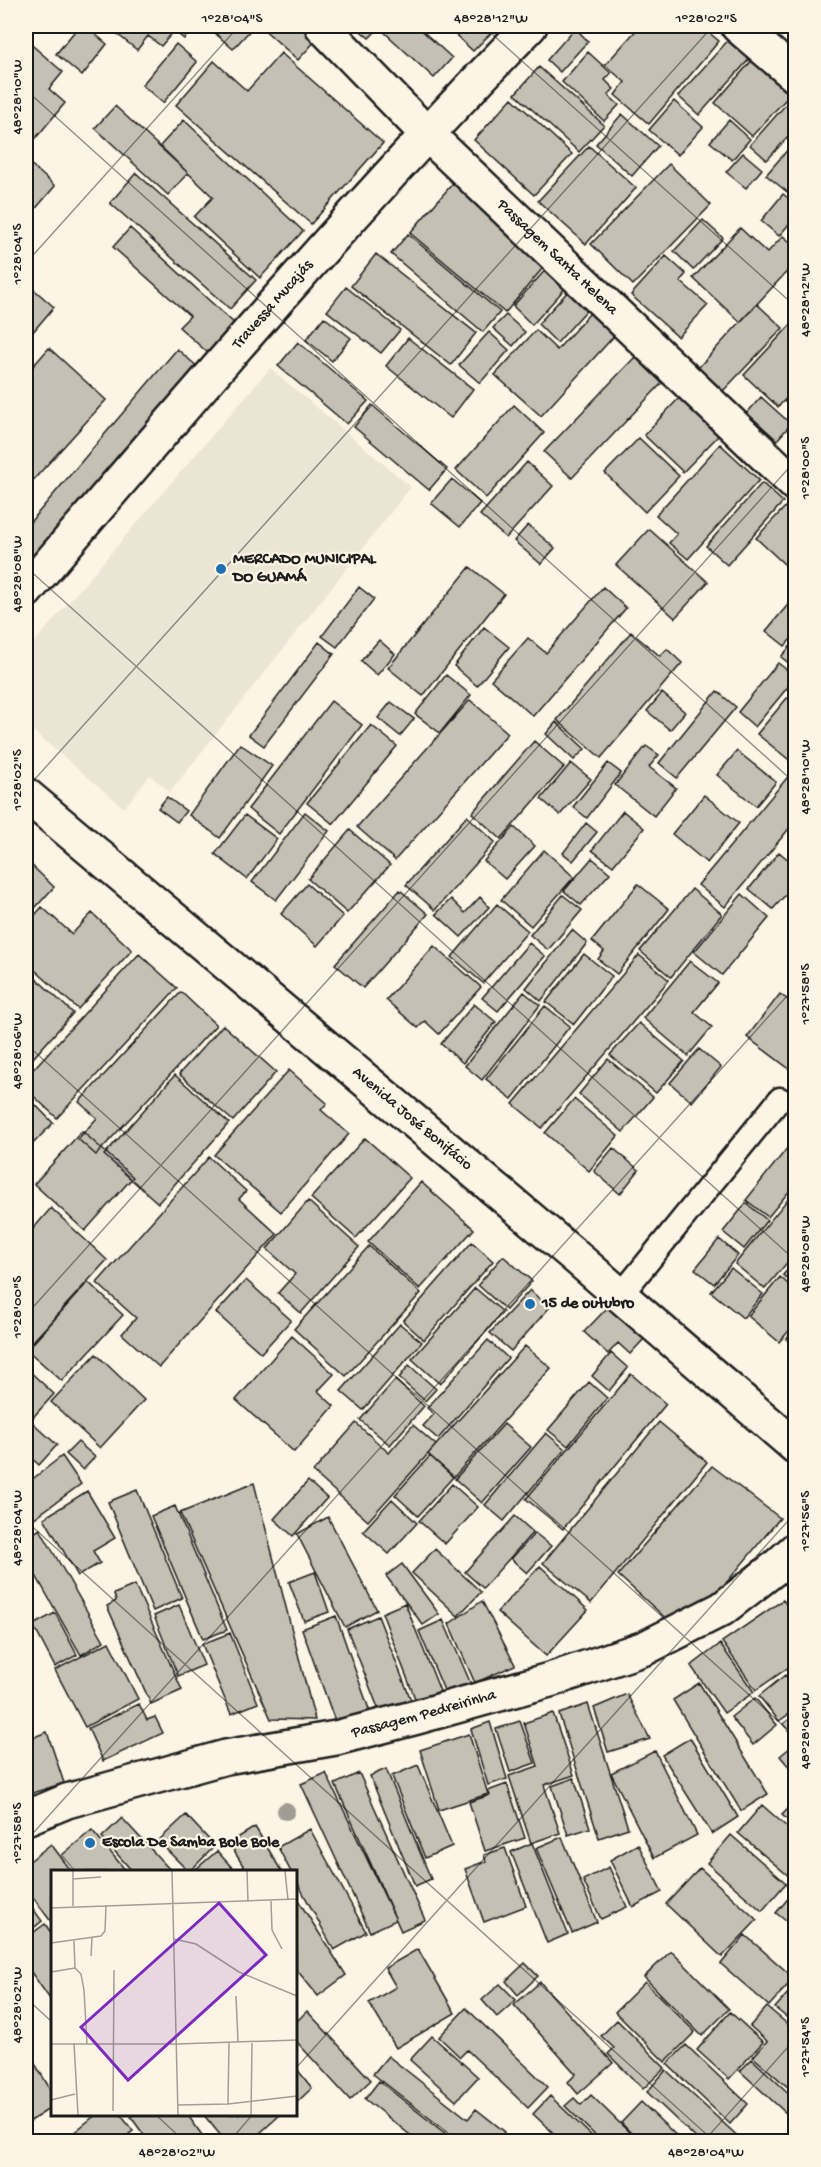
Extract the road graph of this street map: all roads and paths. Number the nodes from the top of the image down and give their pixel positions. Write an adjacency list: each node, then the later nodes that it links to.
1 (322, 26): 5 (street, Passagem Santa Helena)
2 (530, 26): 5 (street, Travessa Mucajás)
3 (738, 26): 4 (street)
4 (795, 75)
5 (426, 133): 6 (street, Passagem Santa Helena); 7 (street, Travessa Mucajás)
6 (795, 485)
7 (26, 591)
8 (26, 795): 10 (street, Avenida José Bonifácio)
9 (780, 1099): 10 (lane)
10 (620, 1296): 11 (street, Avenida José Bonifácio)
11 (795, 1447)
12 (795, 1549): 13 (street, Passagem Pedreirinha)
13 (26, 1818)

